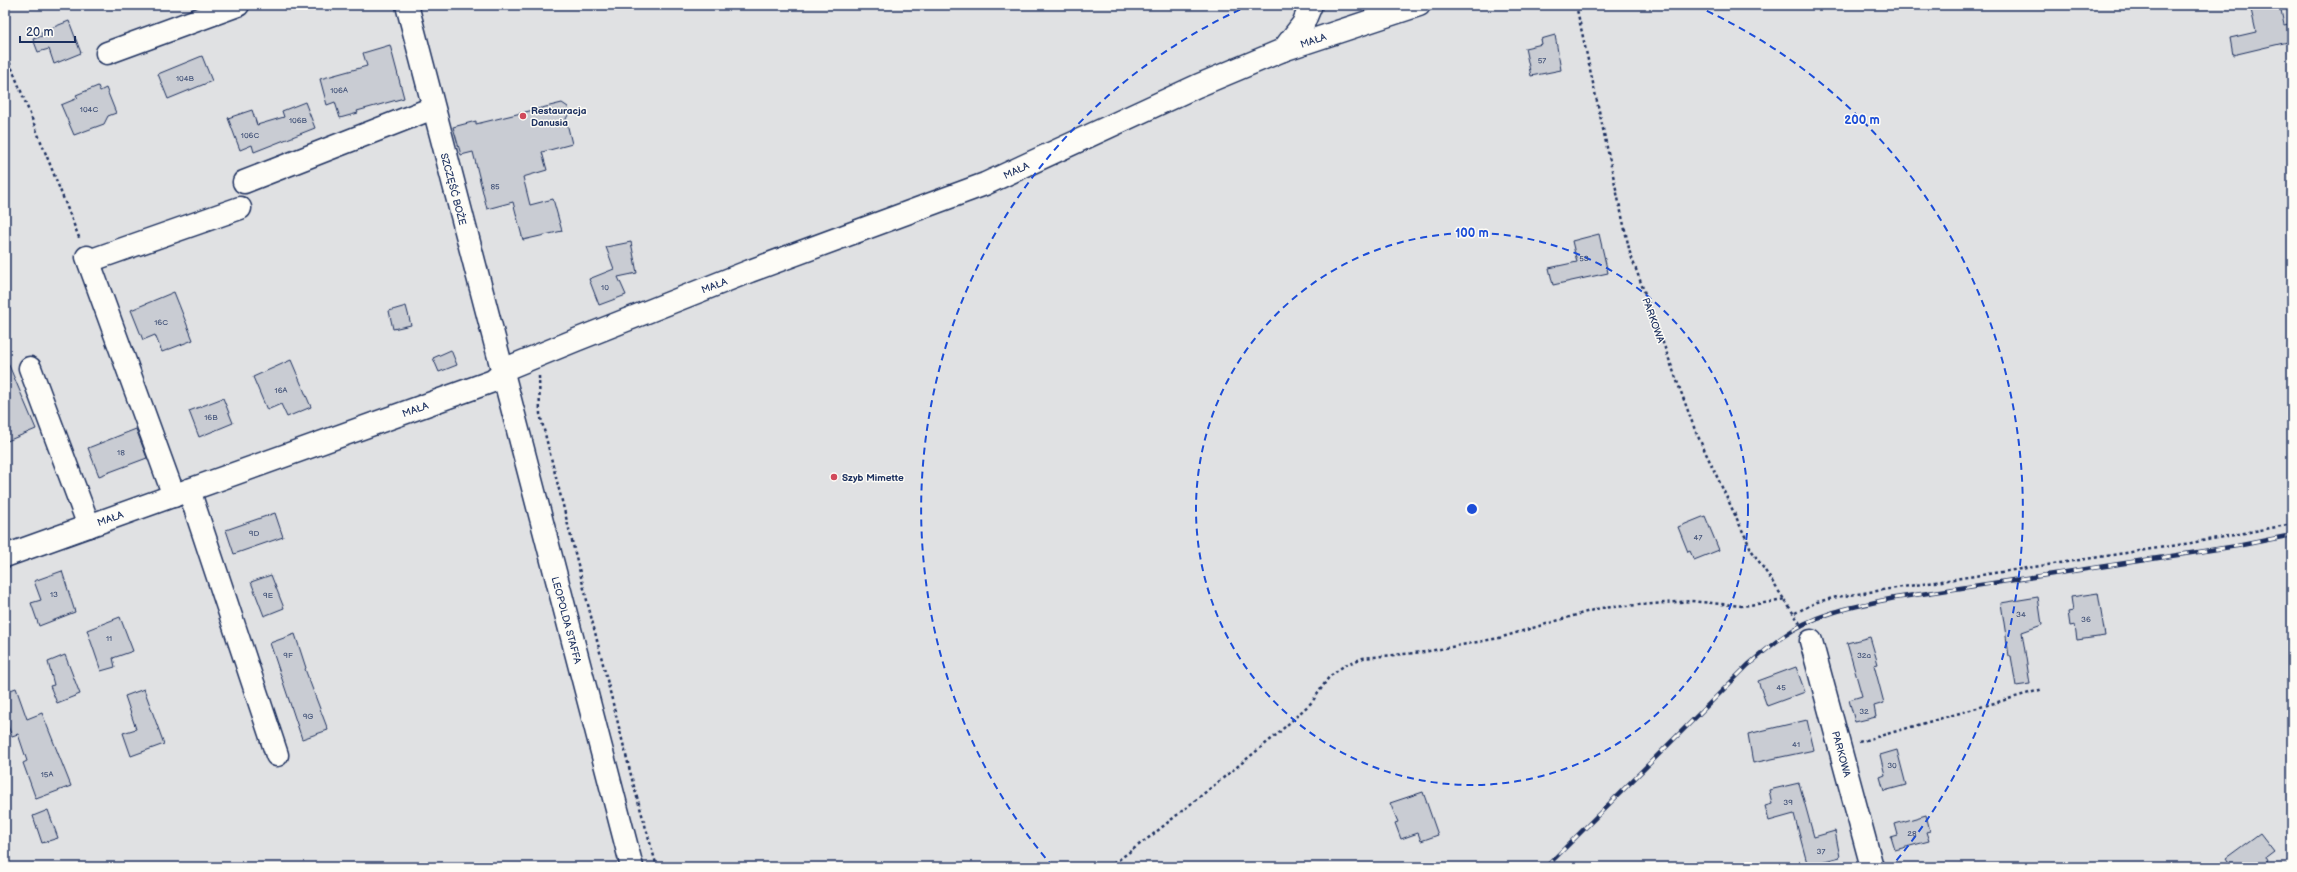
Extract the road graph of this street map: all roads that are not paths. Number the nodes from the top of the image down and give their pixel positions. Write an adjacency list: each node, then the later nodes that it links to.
1 (238, 5): 6 (street)
2 (407, 5): 7 (street, SZCZĘŚĆ BOŻE)
3 (1311, 5): 5 (street)
4 (1419, 5): 5 (street, MAŁA)
5 (1283, 50): 11 (street, MAŁA)
6 (107, 53)
7 (433, 108): 8 (street); 11 (street, SZCZĘŚĆ BOŻE)
8 (244, 182)
9 (240, 208): 12 (street)
10 (30, 368): 13 (street)
11 (502, 372): 12 (street, MAŁA); 17 (street, LEOPOLDA STAFFA)
12 (182, 493): 13 (street, MAŁA); 16 (street)
13 (89, 526): 14 (street, MAŁA)
14 (5, 556)
15 (1811, 641): 18 (street, PARKOWA)
16 (277, 755)
17 (632, 867)
18 (1872, 867)

